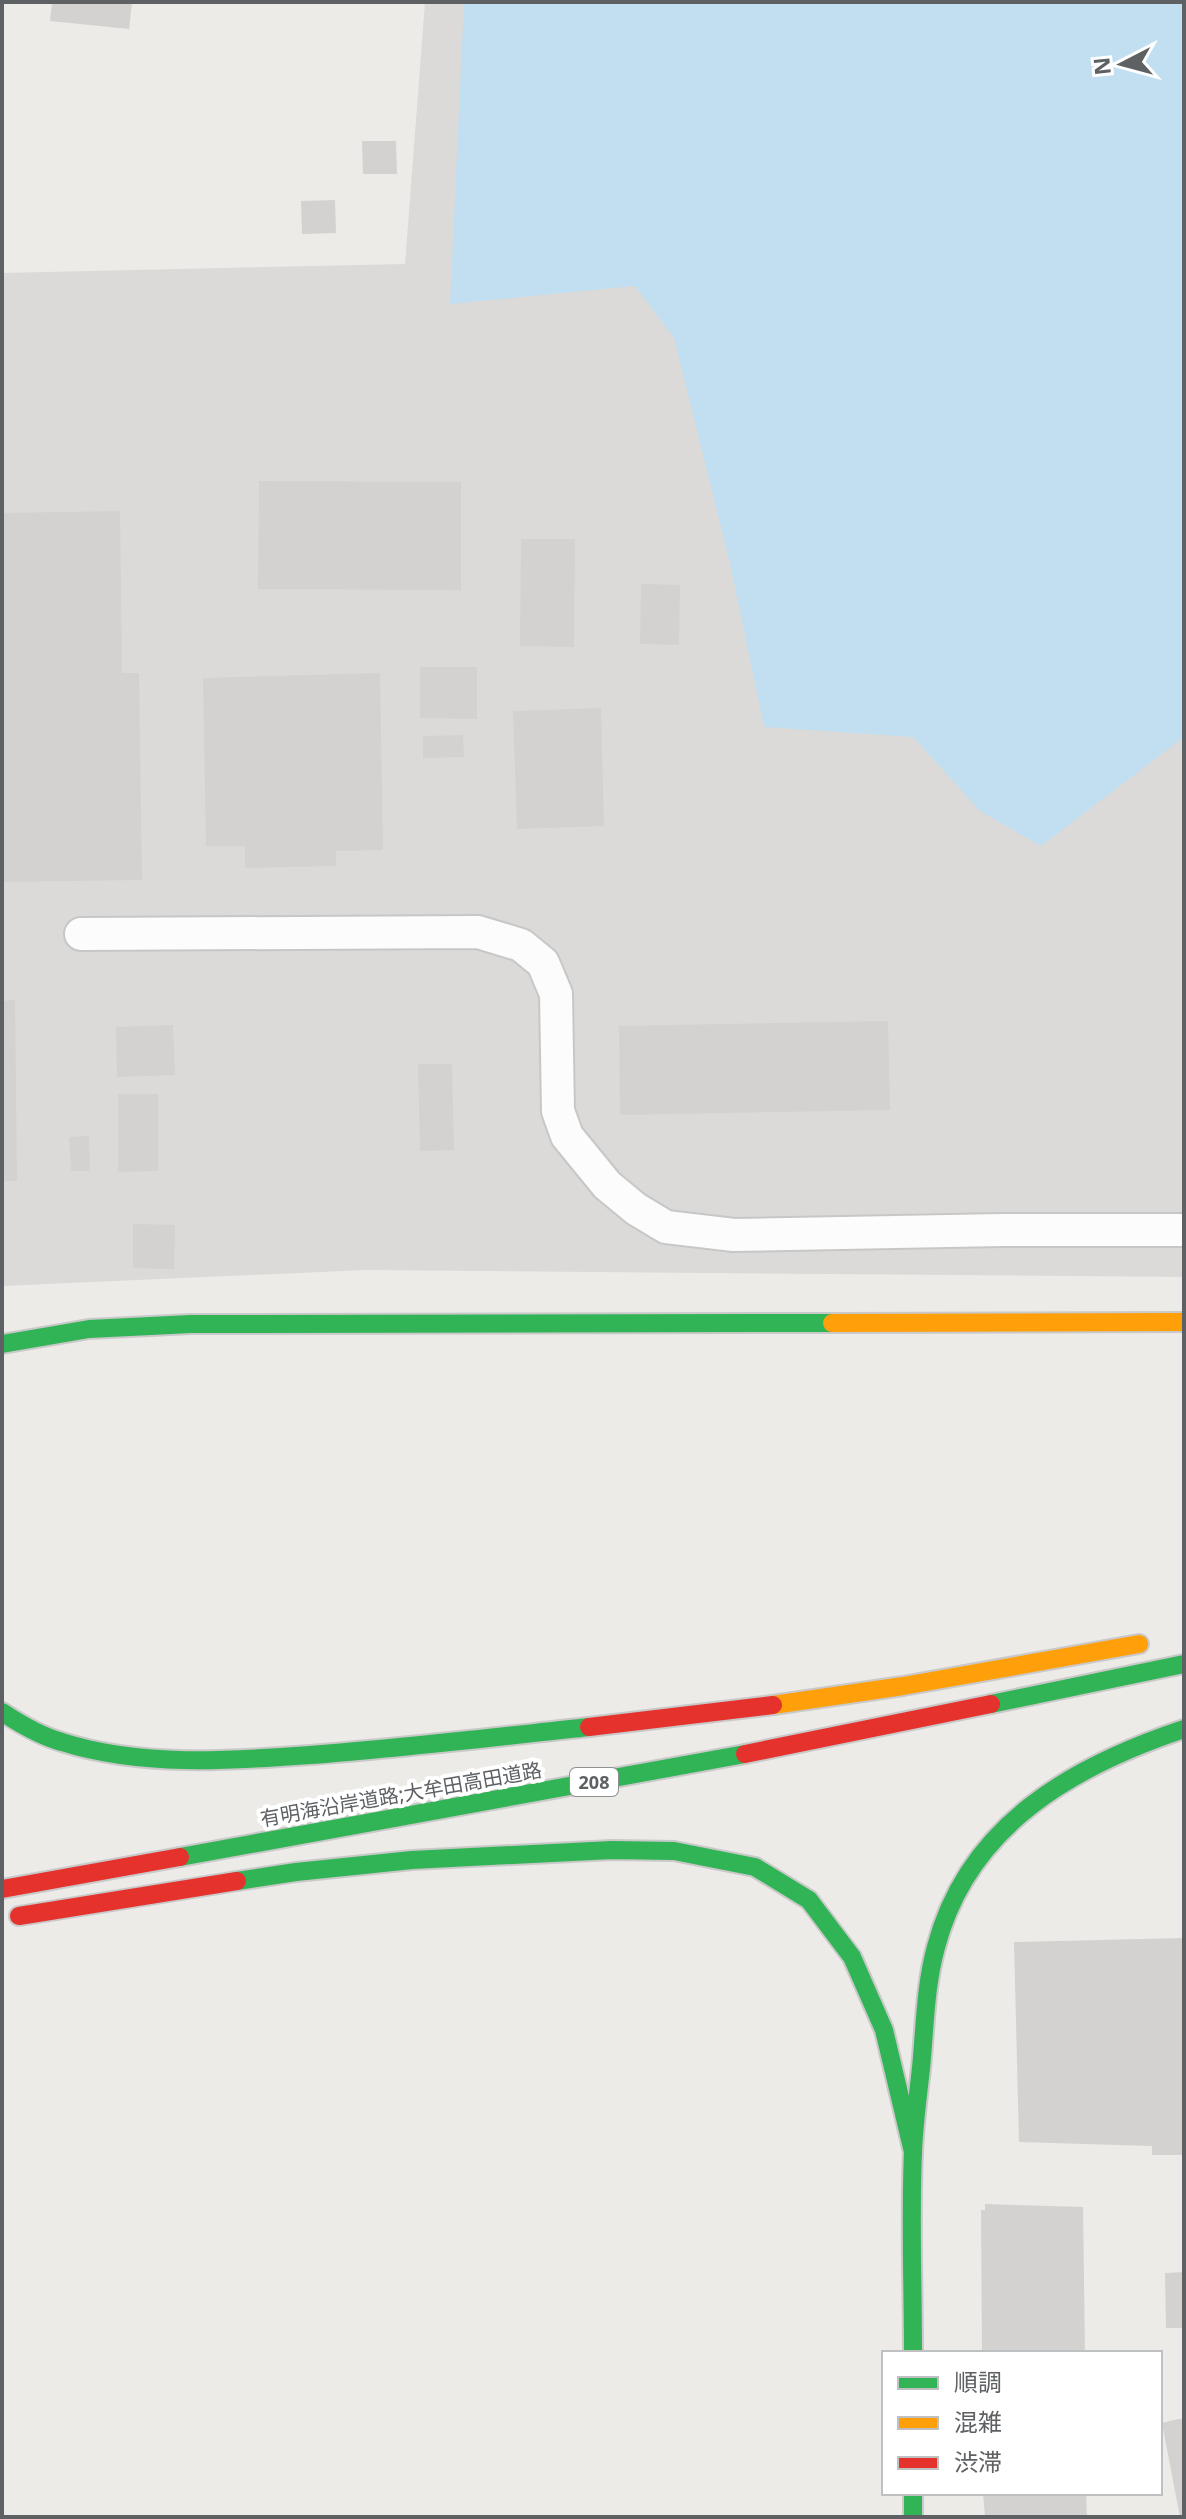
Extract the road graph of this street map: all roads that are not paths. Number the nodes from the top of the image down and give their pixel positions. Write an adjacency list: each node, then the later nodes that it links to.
1 (81, 934): 2 (street)
2 (1184, 1230)
3 (1184, 1322): 4 (main road)
4 (2, 1344)
5 (1156, 1641): 7 (main road)
6 (1184, 1664): 9 (main road, 有明海沿岸道路;大牟田高田道路 / 208)
7 (2, 1712)
8 (1184, 1729): 11 (main road)
9 (2, 1889)
10 (2, 1918): 11 (main road)
11 (913, 2152): 12 (main road)
12 (913, 2351)
13 (913, 2495): 14 (main road)
14 (913, 2517)

